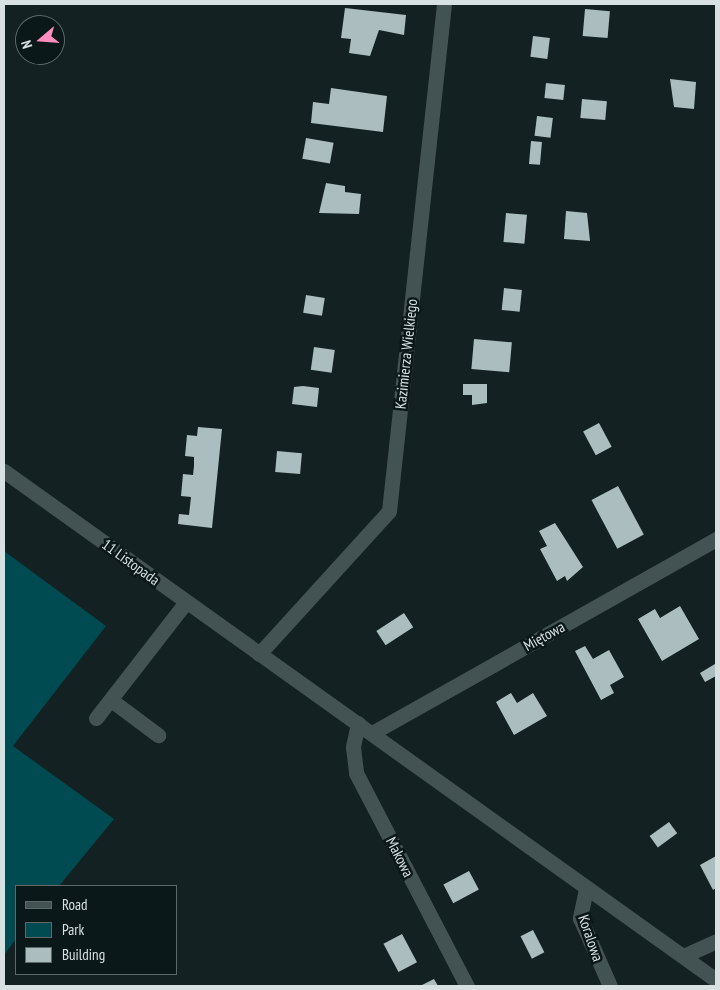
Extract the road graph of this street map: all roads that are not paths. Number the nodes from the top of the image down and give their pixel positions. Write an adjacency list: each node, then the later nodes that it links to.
1 (444, 4): 5 (street, Kazimierza Wielkiego)
2 (4, 471): 4 (street, 11 Listopada)
3 (716, 539): 9 (street, Miętowa)
4 (186, 602): 5 (street, 11 Listopada); 6 (street)
5 (259, 654): 8 (street, 11 Listopada)
6 (111, 700): 7 (street); 10 (street)
7 (96, 718)
8 (358, 723): 9 (street, 11 Listopada); 15 (street, Makowa)
9 (372, 733): 11 (street, 11 Listopada)
10 (158, 735)
11 (586, 889): 13 (street, 11 Listopada); 16 (street, Koralowa)
12 (716, 941): 13 (street)
13 (682, 956): 14 (street, 11 Listopada)
14 (716, 980)
15 (467, 986)
16 (610, 986)

